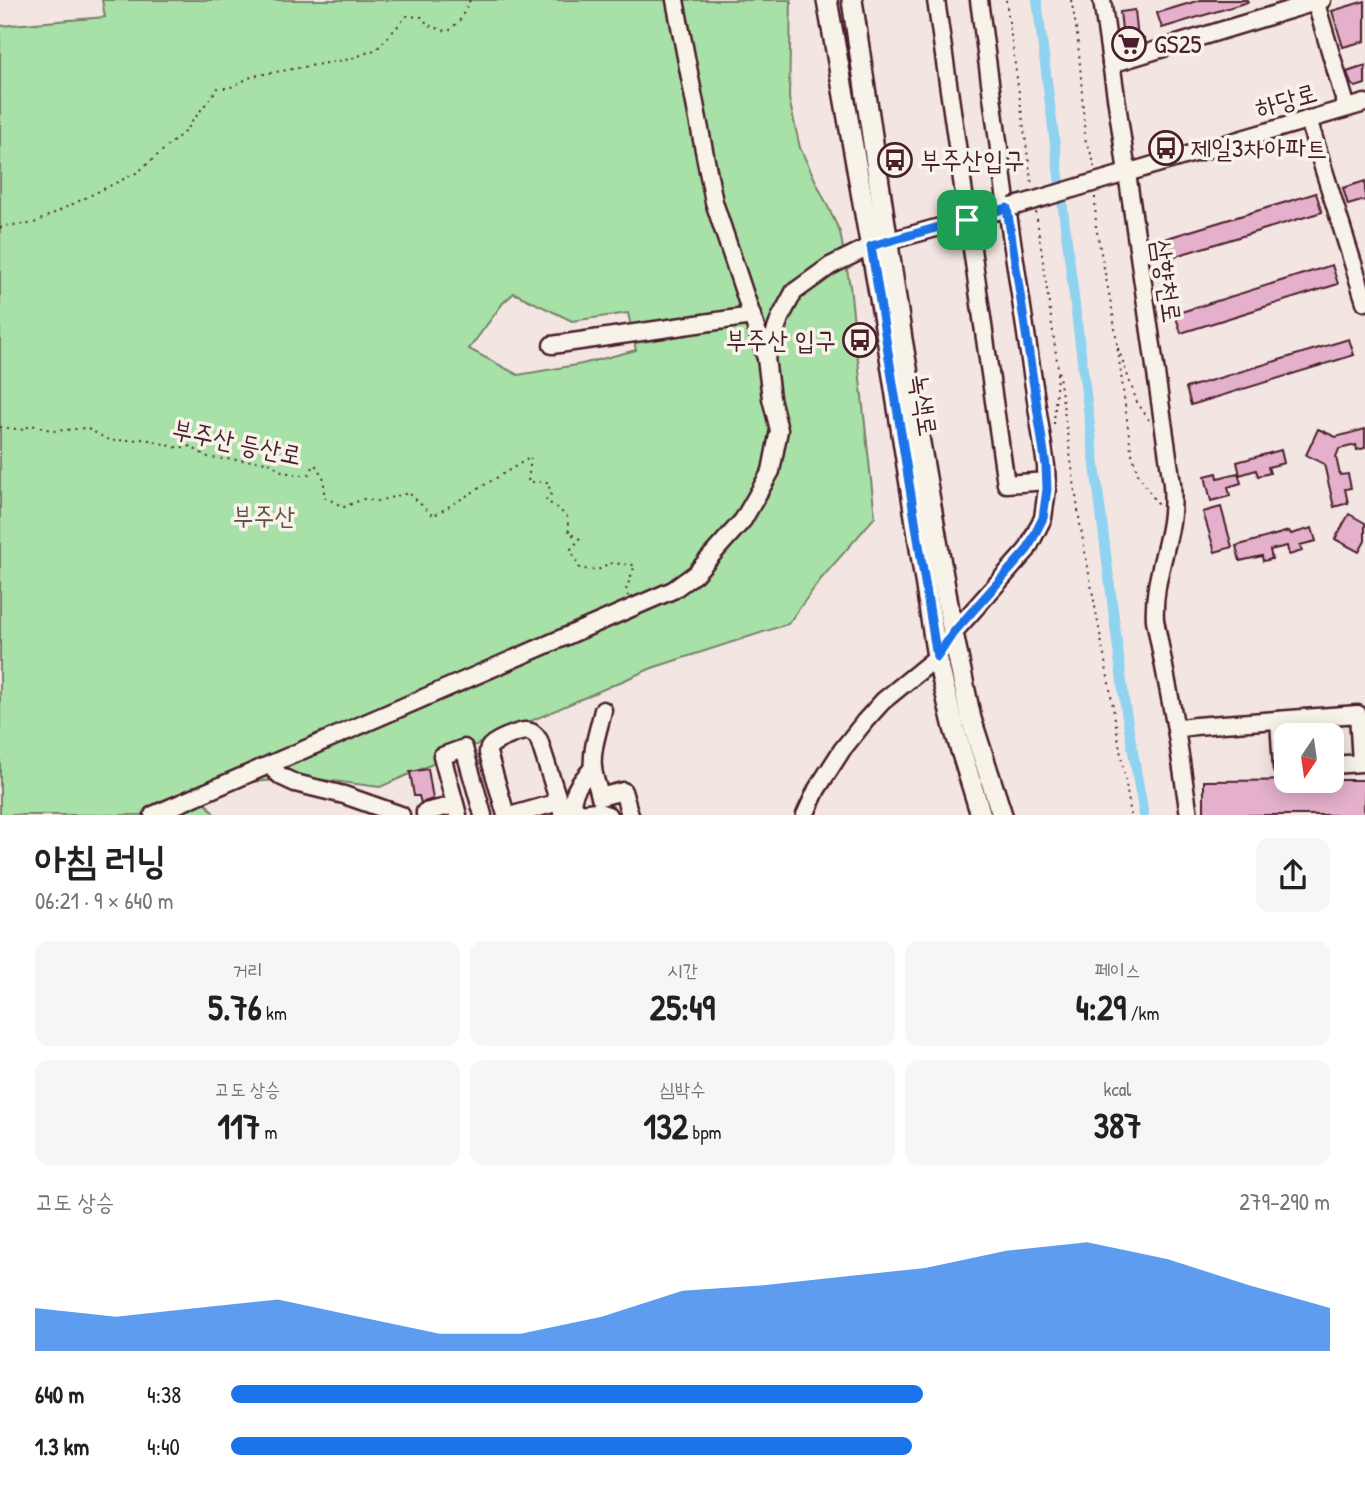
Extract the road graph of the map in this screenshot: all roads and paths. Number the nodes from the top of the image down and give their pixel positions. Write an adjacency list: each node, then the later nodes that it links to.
1 (470, 0): 21 (path)
2 (675, 0): 24 (street)
3 (827, 0): 22 (main road, 녹색로)
4 (852, 0): 22 (main road, 녹색로)
5 (936, 0): 20 (street)
6 (979, 0): 18 (street)
7 (1006, 0): 17 (path)
8 (1071, 0): 16 (path)
9 (1102, 0): 11 (street, 삼향천로)
10 (1318, 1): 11 (street); 13 (street)
11 (1111, 64): 15 (street, 삼향천로)
12 (1365, 103): 13 (street, 하당로)
13 (1347, 108): 14 (street, 하당로)
14 (1308, 119): 15 (street, 하당로); 23 (street)
15 (1126, 173): 16 (street, 하당로); 33 (street, 삼향천로)
16 (1096, 180): 18 (street, 하당로, bridge); 25 (path)
17 (1032, 187)
18 (1010, 207): 20 (street); 32 (street)
19 (1036, 214): 28 (path)
20 (967, 220): 22 (street); 32 (street)
21 (0, 228)
22 (880, 244): 27 (street); 35 (main road, 녹색로); 36 (main road, 녹색로)
23 (1365, 302)
24 (752, 316): 26 (street); 27 (street)
25 (1117, 344): 29 (path); 33 (path)
26 (552, 345)
27 (766, 358): 34 (street)
28 (1058, 369): 31 (path); 57 (path)
29 (1152, 424)
30 (0, 427): 34 (path, 부주산 등산로)
31 (1054, 429)
32 (1047, 481): 35 (street)
33 (1171, 526): 40 (street, 삼향천로)
34 (632, 607): 41 (street)
35 (953, 633): 36 (street); 56 (main road, 녹색로)
36 (937, 657): 54 (street); 55 (main road, 녹색로)
37 (603, 710): 43 (street)
38 (1279, 720): 39 (street); 40 (street); 42 (street)
39 (1279, 723)
40 (1176, 729): 58 (street, 삼향천로)
41 (271, 764): 46 (street); 47 (street)
42 (1344, 764)
43 (593, 768): 52 (street); 53 (street)
44 (561, 808): 50 (street); 51 (street)
45 (457, 810): 48 (street); 49 (street)
46 (153, 815)
47 (401, 815)
48 (425, 815)
49 (482, 815)
50 (506, 815)
51 (513, 815)
52 (608, 815)
53 (630, 815)
54 (805, 815)
55 (981, 815)
56 (1002, 815)
57 (1131, 815)
58 (1189, 815)

